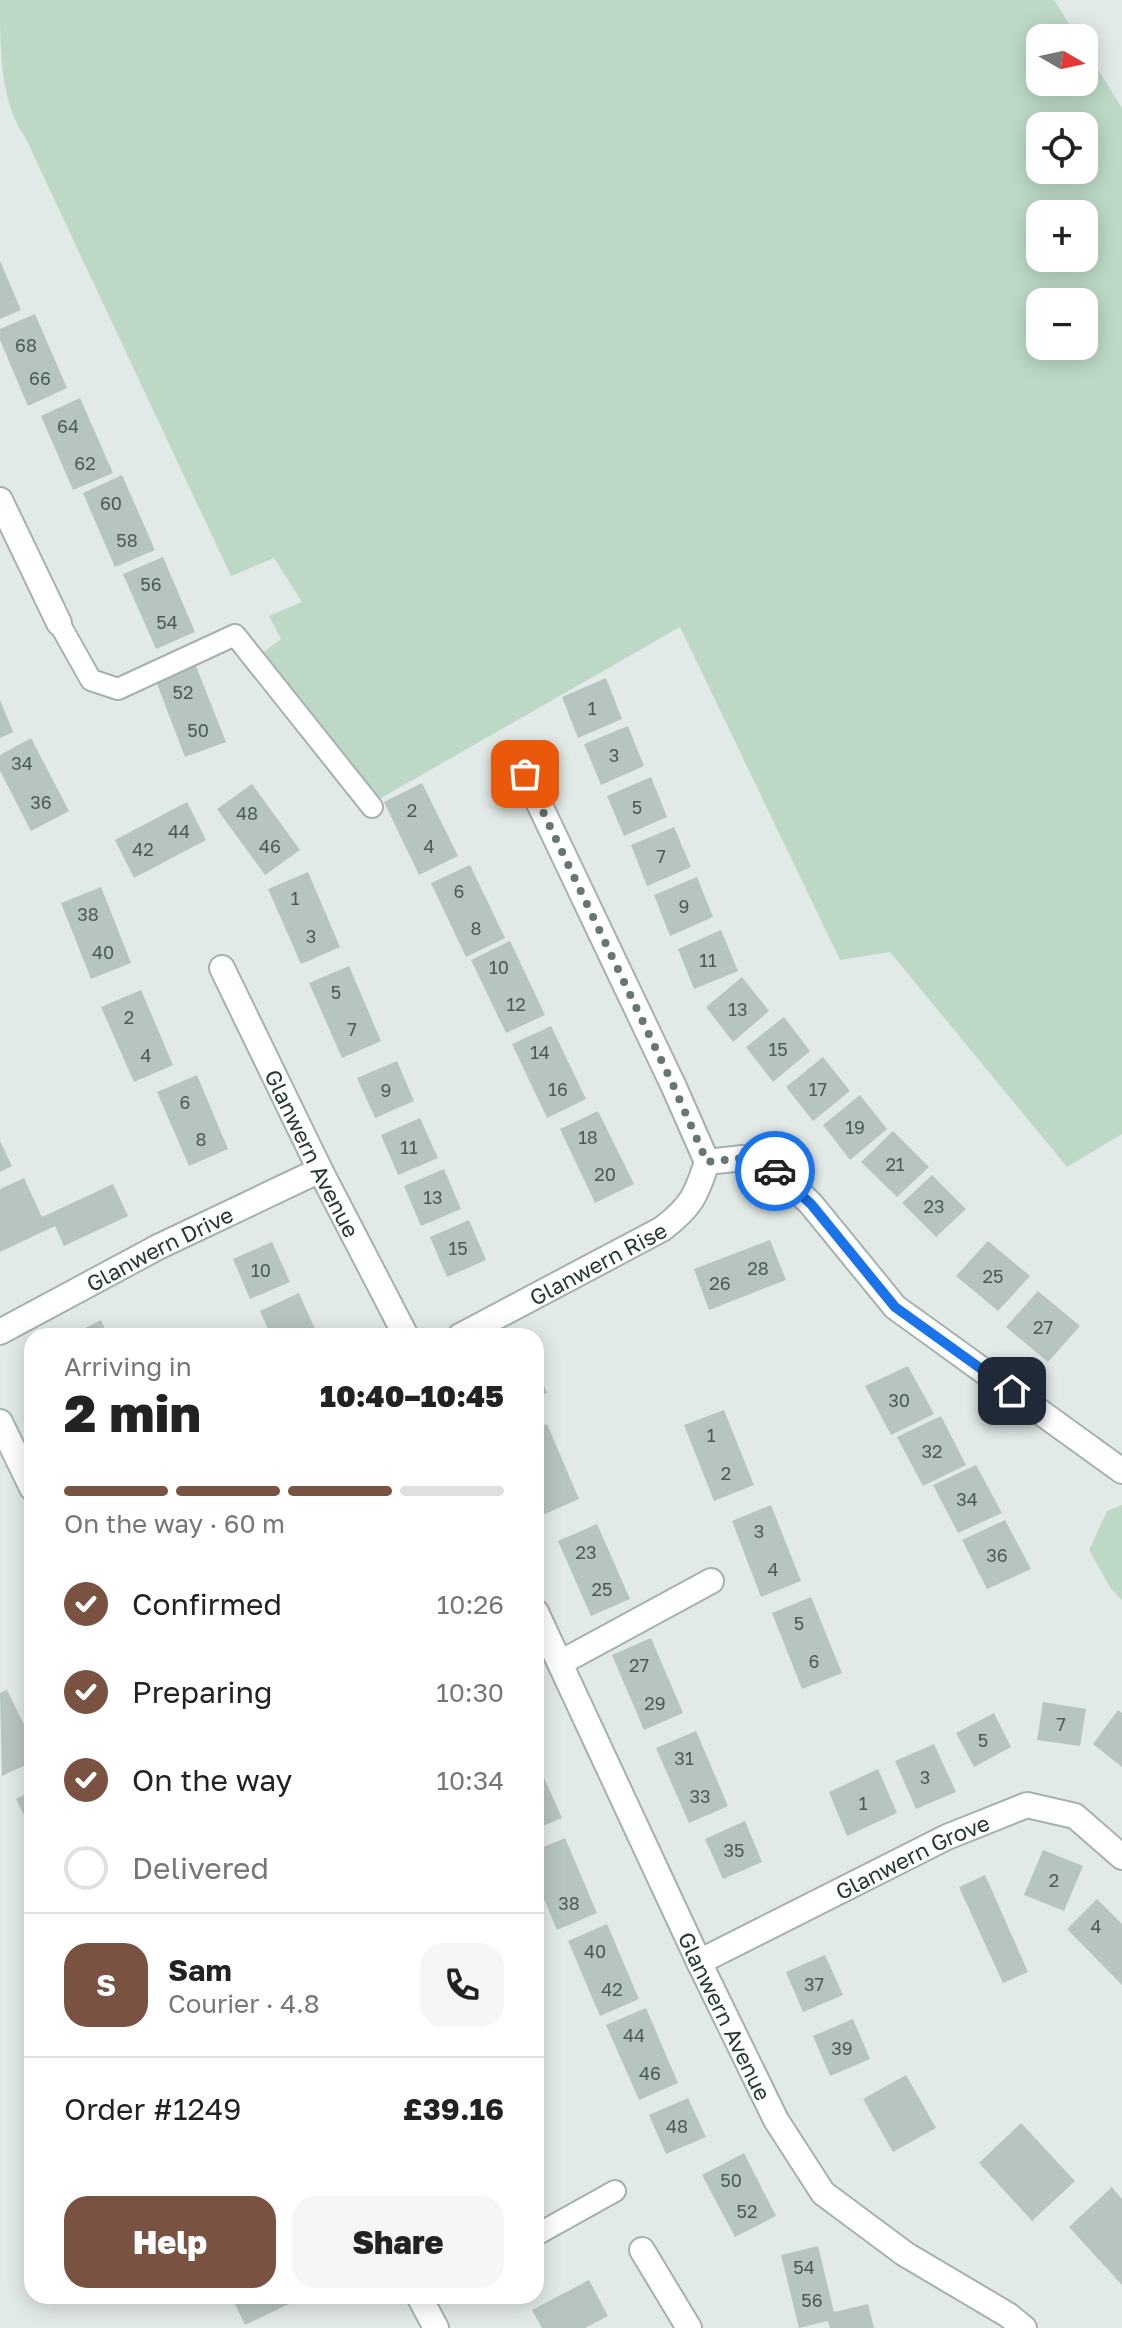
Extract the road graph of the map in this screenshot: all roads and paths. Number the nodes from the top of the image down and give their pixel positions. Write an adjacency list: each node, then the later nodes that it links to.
1 (0, 500): 2 (street)
2 (59, 623): 4 (lane)
3 (525, 774): 6 (street)
4 (372, 807)
5 (222, 968): 7 (street, Glanwern Avenue)
6 (707, 1162): 9 (street, Glanwern Rise); 12 (street)
7 (320, 1170): 8 (street, Glanwern Avenue); 10 (street, Glanwern Drive)
8 (402, 1328)
9 (475, 1328)
10 (0, 1332)
11 (0, 1422): 13 (street)
12 (1122, 1471)
13 (24, 1472)
14 (711, 1581): 16 (street)
15 (544, 1629): 16 (street, Glanwern Avenue)
16 (560, 1663): 18 (street, Glanwern Avenue)
17 (1122, 1857): 18 (street, Glanwern Grove)
18 (699, 1962): 25 (street, Glanwern Avenue)
19 (615, 2191): 20 (lane)
20 (544, 2231)
21 (642, 2250): 24 (street)
22 (425, 2304): 23 (street)
23 (436, 2328)
24 (689, 2328)
25 (1024, 2328)

